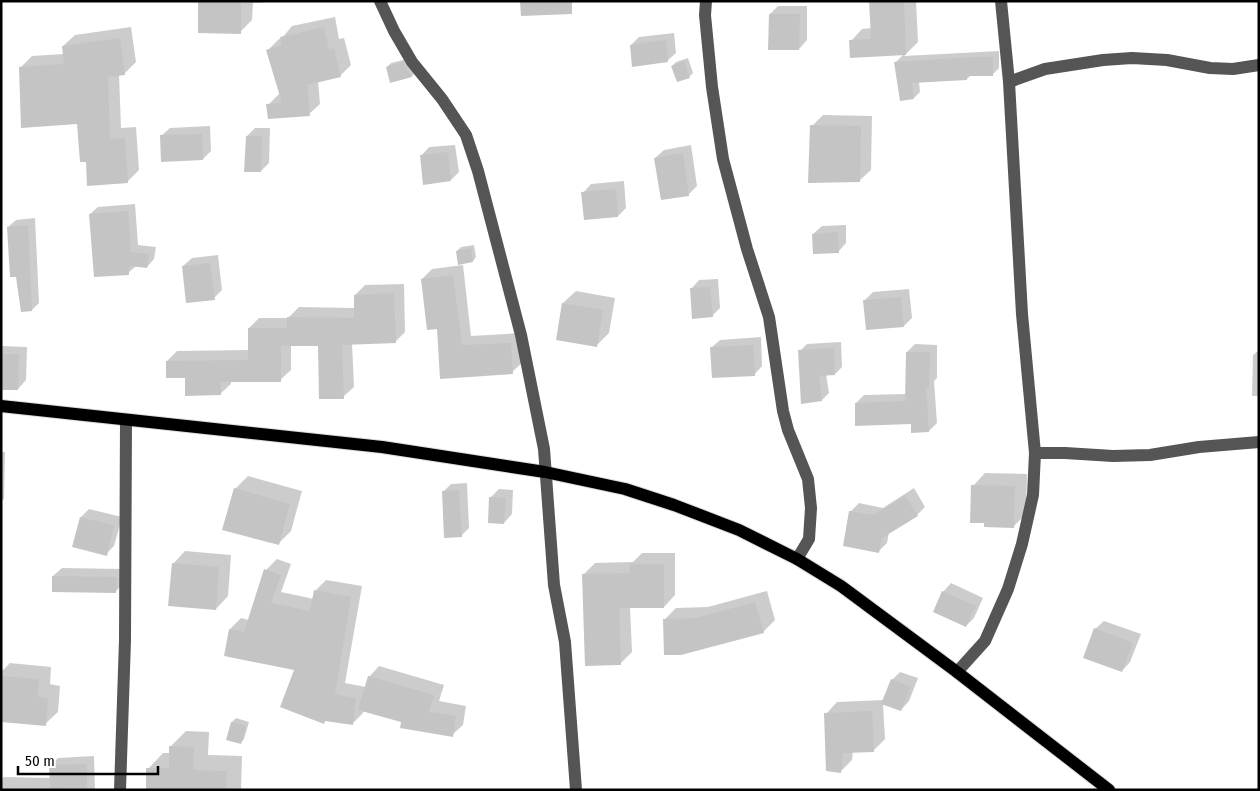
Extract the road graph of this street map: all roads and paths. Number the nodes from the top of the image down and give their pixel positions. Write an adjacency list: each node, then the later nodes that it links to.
1 (380, 1): 10 (street)
2 (706, 1): 11 (street)
3 (1001, 1): 5 (street)
4 (1259, 65): 5 (street)
5 (1009, 82): 9 (street)
6 (1, 406): 7 (main road)
7 (126, 420): 10 (main road); 13 (street)
8 (1259, 442): 9 (street)
9 (1035, 452): 12 (street)
10 (545, 472): 11 (main road); 14 (street)
11 (796, 559): 12 (main road)
12 (957, 672): 15 (main road)
13 (120, 790)
14 (576, 790)
15 (1109, 790)

